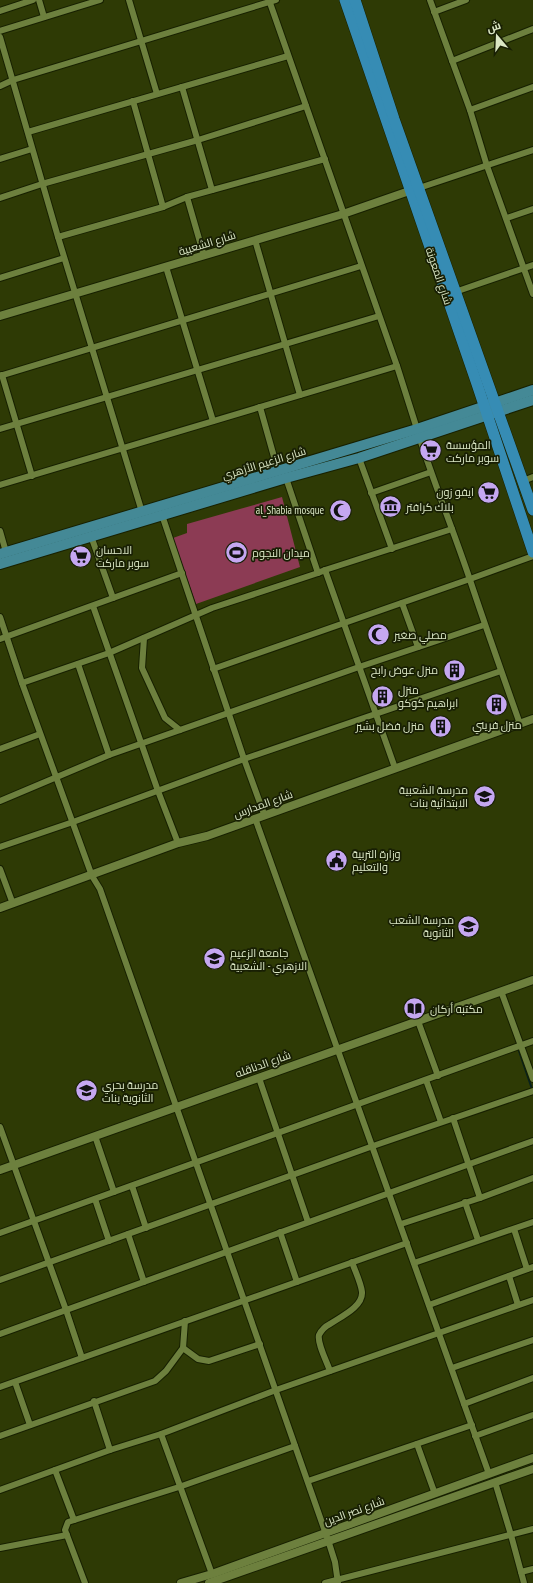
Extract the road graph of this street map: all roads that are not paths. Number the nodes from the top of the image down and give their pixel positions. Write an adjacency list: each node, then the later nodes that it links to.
1 (33, 0): 10 (street)
2 (39, 0): 12 (street)
3 (100, 0): 12 (street)
4 (129, 0): 16 (street)
5 (345, 0): 36 (highway, شارع المعونة)
6 (355, 0): 36 (highway, شارع المعونة)
7 (430, 0): 11 (street)
8 (466, 0): 11 (street)
9 (272, 1): 16 (street); 17 (street)
10 (0, 11)
11 (434, 12): 18 (street)
12 (44, 16): 14 (street)
13 (533, 29): 18 (street)
14 (0, 31)
15 (0, 37): 19 (street)
16 (142, 41): 19 (street); 23 (street)
17 (288, 56): 21 (street); 25 (street)
18 (452, 61): 26 (street)
19 (13, 80): 20 (street); 27 (street)
20 (0, 86)
21 (182, 87): 23 (street); 28 (street)
22 (533, 87): 26 (street)
23 (157, 94): 24 (street)
24 (133, 101): 27 (street); 31 (street)
25 (306, 106): 28 (street); 33 (street)
26 (470, 110): 34 (street)
27 (28, 132): 29 (street)
28 (198, 140): 31 (street); 37 (street)
29 (32, 149): 32 (street); 35 (street)
30 (533, 150): 34 (street)
31 (148, 153): 35 (street); 40 (street)
32 (0, 159)
33 (325, 159): 37 (street); 42 (street)
34 (487, 166): 36 (street); 43 (street)
35 (42, 184): 39 (street); 44 (street)
36 (415, 189): 42 (street, شارع الشعبية); 53 (highway, شارع المعونة); 71 (highway, شارع المعونة)
37 (212, 190): 38 (street)
38 (187, 197): 40 (street); 46 (street)
39 (0, 198)
40 (163, 207): 44 (street)
41 (533, 209): 43 (street)
42 (343, 214): 45 (street, شارع الشعبية); 49 (street)
43 (507, 218): 51 (street)
44 (58, 237): 47 (street)
45 (255, 240): 46 (street, شارع الشعبية); 55 (street)
46 (204, 256): 50 (street, شارع الشعبية)
47 (64, 258): 52 (street); 54 (street)
48 (533, 265): 51 (street)
49 (361, 266): 55 (street); 58 (street)
50 (166, 267): 54 (street, شارع الشعبية); 59 (street)
51 (524, 268): 53 (street); 56 (street)
52 (0, 278)
53 (455, 292): 70 (highway, شارع المعونة)
54 (76, 294): 57 (street, شارع الشعبية); 61 (street)
55 (270, 294): 59 (street); 60 (street)
56 (533, 294)
57 (0, 316)
58 (379, 316): 60 (street); 62 (street)
59 (182, 320): 61 (street); 63 (street)
60 (285, 344): 63 (street); 66 (street)
61 (92, 348): 64 (street); 67 (street)
62 (397, 366): 66 (street); 75 (street)
63 (197, 370): 67 (street); 72 (street)
64 (1, 375): 73 (street)
65 (533, 390): 70 (main road, شارع الزعيم الأزهري)
66 (300, 395): 69 (street)
67 (107, 397): 73 (street); 76 (street)
68 (533, 400): 70 (main road, شارع الزعيم الأزهري)
69 (260, 407): 72 (street); 79 (street)
70 (497, 408): 71 (main road, شارع الزعيم الأزهري); 81 (highway, شارع المعونة)
71 (486, 412): 75 (main road, شارع الزعيم الأزهري); 91 (highway, شارع المعونة)
72 (213, 421): 76 (street)
73 (16, 424): 74 (street); 80 (street)
74 (0, 429)
75 (419, 434): 77 (main road, شارع الزعيم الأزهري); 78 (street); 79 (main road, شارع الزعيم الأزهري)
76 (122, 448): 80 (street); 85 (street)
77 (359, 458): 79 (main road, شارع الزعيم الأزهري); 83 (street)
78 (431, 472): 83 (street); 87 (street)
79 (282, 474): 85 (main road, شارع الزعيم الأزهري); 86 (main road, شارع الزعيم الأزهري); 97 (street)
80 (32, 476): 82 (street)
81 (528, 479): 84 (highway, شارع المعونة)
82 (0, 485)
83 (371, 493): 90 (street)
84 (533, 510)
85 (142, 512): 92 (main road, شارع الزعيم الأزهري)
86 (162, 515): 89 (main road, شارع الزعيم الأزهري); 96 (street)
87 (452, 529): 90 (street); 98 (street)
88 (0, 531): 92 (street)
89 (91, 536): 94 (main road, شارع الزعيم الأزهري); 99 (street)
90 (392, 549): 95 (street)
91 (533, 552)
92 (3, 553)
93 (533, 556): 98 (street)
94 (0, 564)
95 (325, 570): 97 (street); 104 (street)
96 (182, 573): 99 (street); 102 (street)
97 (318, 573): 102 (street)
98 (470, 579): 100 (street); 105 (street)
99 (113, 598): 101 (street)
100 (402, 603): 104 (street); 109 (street)
101 (93, 606): 106 (street); 110 (street)
102 (196, 616): 107 (street); 113 (street)
103 (0, 617): 106 (street)
104 (343, 623): 112 (street); 113 (street)
105 (484, 625): 109 (street); 114 (street)
106 (6, 637): 108 (street); 115 (street)
107 (144, 638): 110 (street); 120 (street)
108 (0, 639)
109 (418, 647): 112 (street)
110 (109, 653): 111 (street); 122 (street)
111 (78, 664): 115 (street); 124 (street)
112 (359, 667): 116 (street); 117 (street)
113 (213, 669): 116 (street)
114 (501, 671): 117 (street); 119 (street)
115 (22, 683): 121 (street)
116 (228, 712): 120 (street); 125 (street)
117 (376, 715): 125 (street); 126 (street)
118 (533, 719): 119 (street, شارع المدارس)
119 (520, 724): 126 (street, شارع المدارس)
120 (180, 730): 122 (street)
121 (40, 734): 123 (street); 127 (street)
122 (142, 743): 124 (street); 128 (street)
123 (0, 749)
124 (109, 755): 127 (street)
125 (244, 759): 128 (street); 130 (street)
126 (395, 768): 130 (street, شارع المدارس)
127 (56, 778): 129 (street); 132 (street)
128 (158, 791): 132 (street); 133 (street)
129 (0, 801)
130 (264, 814): 131 (street, شارع المدارس)
131 (255, 818): 133 (street, شارع المدارس); 144 (street)
132 (73, 822): 134 (street); 136 (street)
133 (178, 843): 136 (street, شارع المدارس)
134 (0, 847)
135 (0, 869): 137 (street)
136 (92, 876): 137 (street, شارع المدارس); 151 (street)
137 (13, 904): 138 (street, شارع المدارس)
138 (0, 908)
139 (533, 980): 140 (street, شارع الدناقله)
140 (501, 991): 141 (street, شارع الدناقله); 143 (street)
141 (418, 1021): 144 (street, شارع الدناقله); 145 (street)
142 (533, 1042): 143 (street)
143 (520, 1046): 145 (street); 147 (street)
144 (339, 1049): 146 (street, شارع الدناقله); 150 (street)
145 (438, 1076): 148 (street)
146 (259, 1078): 151 (street, شارع الدناقله); 155 (street)
147 (533, 1079)
148 (426, 1080): 150 (street); 153 (street)
149 (533, 1091): 152 (street)
150 (358, 1104): 155 (street); 158 (street)
151 (177, 1107): 156 (street, شارع الدناقله); 159 (street)
152 (453, 1118): 153 (street); 160 (street)
153 (442, 1122): 158 (street)
154 (0, 1127): 161 (street)
155 (277, 1134): 159 (street); 163 (street)
156 (95, 1136): 161 (street, شارع الدناقله); 166 (street)
157 (533, 1141): 160 (street)
158 (373, 1146): 163 (street); 167 (street)
159 (196, 1163): 165 (street); 171 (street)
160 (469, 1164): 167 (street); 168 (street)
161 (14, 1165): 162 (street, شارع الدناقله); 172 (street)
162 (0, 1170)
163 (291, 1176): 171 (street); 173 (street)
164 (533, 1178): 168 (street)
165 (132, 1186): 166 (street); 176 (street)
166 (114, 1192): 169 (street)
167 (390, 1193): 173 (street); 175 (street)
168 (480, 1198): 170 (street)
169 (95, 1199): 172 (street); 182 (street)
170 (465, 1202): 175 (street); 181 (street)
171 (211, 1205): 176 (street); 184 (street)
172 (34, 1221): 179 (street); 186 (street)
173 (308, 1222): 178 (street)
174 (533, 1222): 177 (street)
175 (401, 1224): 183 (street)
176 (146, 1228): 180 (street)
177 (514, 1228): 181 (street); 188 (street)
178 (280, 1232): 184 (street); 192 (street)
179 (0, 1233)
180 (128, 1234): 182 (street); 191 (street)
181 (478, 1240): 187 (street)
182 (109, 1241): 186 (street)
183 (407, 1243): 185 (street); 187 (street)
184 (227, 1251): 191 (street); 193 (street)
185 (352, 1262): 192 (street); 206 (street)
186 (48, 1263): 190 (street); 197 (street)
187 (414, 1263): 195 (street)
188 (530, 1268): 189 (street)
189 (509, 1276): 195 (street); 196 (street)
190 (0, 1280)
191 (144, 1282): 197 (street)
192 (297, 1282): 193 (street)
193 (244, 1300): 198 (street); 202 (street)
194 (533, 1300): 196 (street)
195 (429, 1305): 199 (street)
196 (518, 1305): 199 (street)
197 (66, 1310): 200 (street); 204 (street)
198 (186, 1321): 203 (street); 204 (street)
199 (439, 1332): 205 (street); 206 (street)
200 (0, 1334)
201 (533, 1340): 205 (street)
202 (260, 1344): 203 (street); 210 (street)
203 (183, 1348): 211 (street)
204 (82, 1358): 208 (street)
205 (452, 1368): 212 (street)
206 (330, 1371): 210 (street)
207 (533, 1378): 212 (street)
208 (15, 1382): 209 (street); 214 (street)
209 (0, 1387)
210 (276, 1390): 216 (street); 220 (street)
211 (94, 1402): 214 (street); 221 (street)
212 (464, 1404): 215 (street)
213 (533, 1414): 218 (street)
214 (30, 1425): 217 (street)
215 (472, 1425): 218 (street); 219 (street)
216 (160, 1434): 221 (street); 228 (street)
217 (0, 1436)
218 (476, 1436): 225 (street)
219 (417, 1444): 226 (street); 230 (street)
220 (295, 1446): 226 (street); 228 (street)
221 (110, 1450): 224 (street)
222 (533, 1458): 225 (street, شارع نصر الدين)
223 (533, 1469): 227 (street, شارع نصر الدين)
224 (55, 1470): 229 (street); 231 (street)
225 (489, 1474): 230 (street, شارع نصر الدين)
226 (308, 1481): 235 (street)
227 (494, 1482): 234 (street); 235 (street, شارع نصر الدين)
228 (179, 1487): 231 (street); 239 (street)
229 (0, 1490)
230 (435, 1494): 235 (street, شارع نصر الدين)
231 (74, 1520): 233 (street)
232 (533, 1529): 234 (street)
233 (67, 1535): 236 (street); 241 (street)
234 (512, 1535): 238 (street); 240 (street)
235 (327, 1536): 239 (street, شارع نصر الدين); 240 (street); 243 (street, شارع نصر الدين)
236 (0, 1548)
237 (533, 1569): 238 (street)
238 (521, 1572): 245 (street)
239 (212, 1574): 242 (street, شارع نصر الدين)
240 (338, 1581): 244 (street)
241 (85, 1583)
242 (181, 1583)
243 (209, 1583)
244 (325, 1583)
245 (524, 1583)

